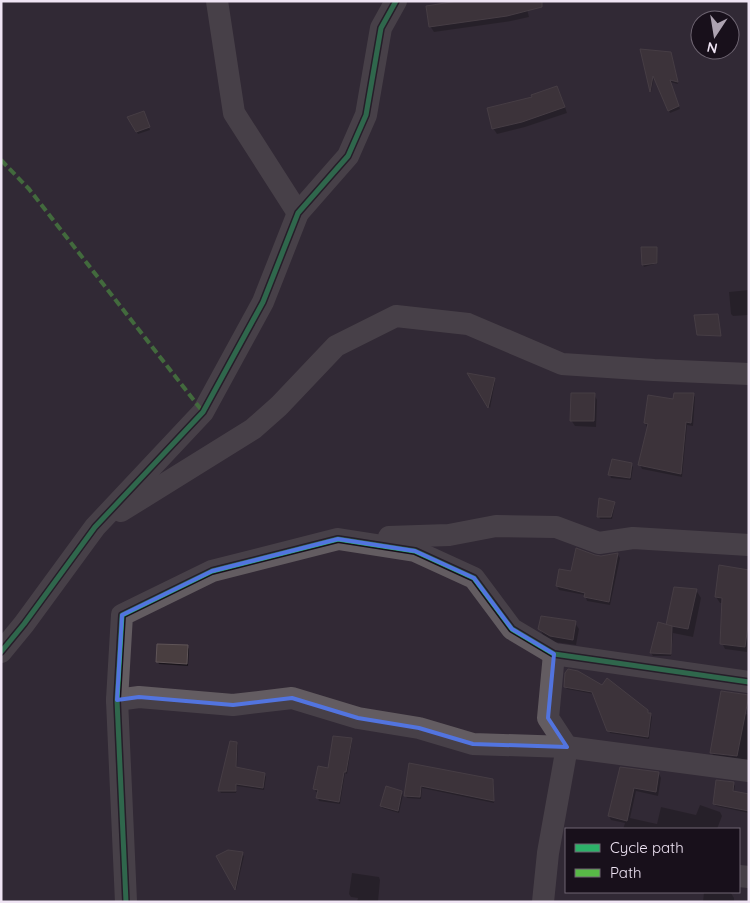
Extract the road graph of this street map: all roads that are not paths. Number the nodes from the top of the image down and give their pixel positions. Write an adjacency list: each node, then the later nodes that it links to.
1 (218, 1): 3 (street)
2 (396, 1): 3 (street)
3 (298, 213): 5 (street)
4 (749, 374): 5 (street)
5 (94, 527): 8 (street)
6 (338, 539): 7 (street); 9 (street); 11 (street)
7 (749, 545)
8 (1, 652)
9 (554, 654): 10 (street); 12 (street)
10 (749, 682)
11 (117, 700): 12 (street); 15 (street)
12 (567, 747): 13 (street); 14 (street)
13 (749, 770)
14 (557, 854): 16 (street)
15 (126, 902)
16 (543, 902)

